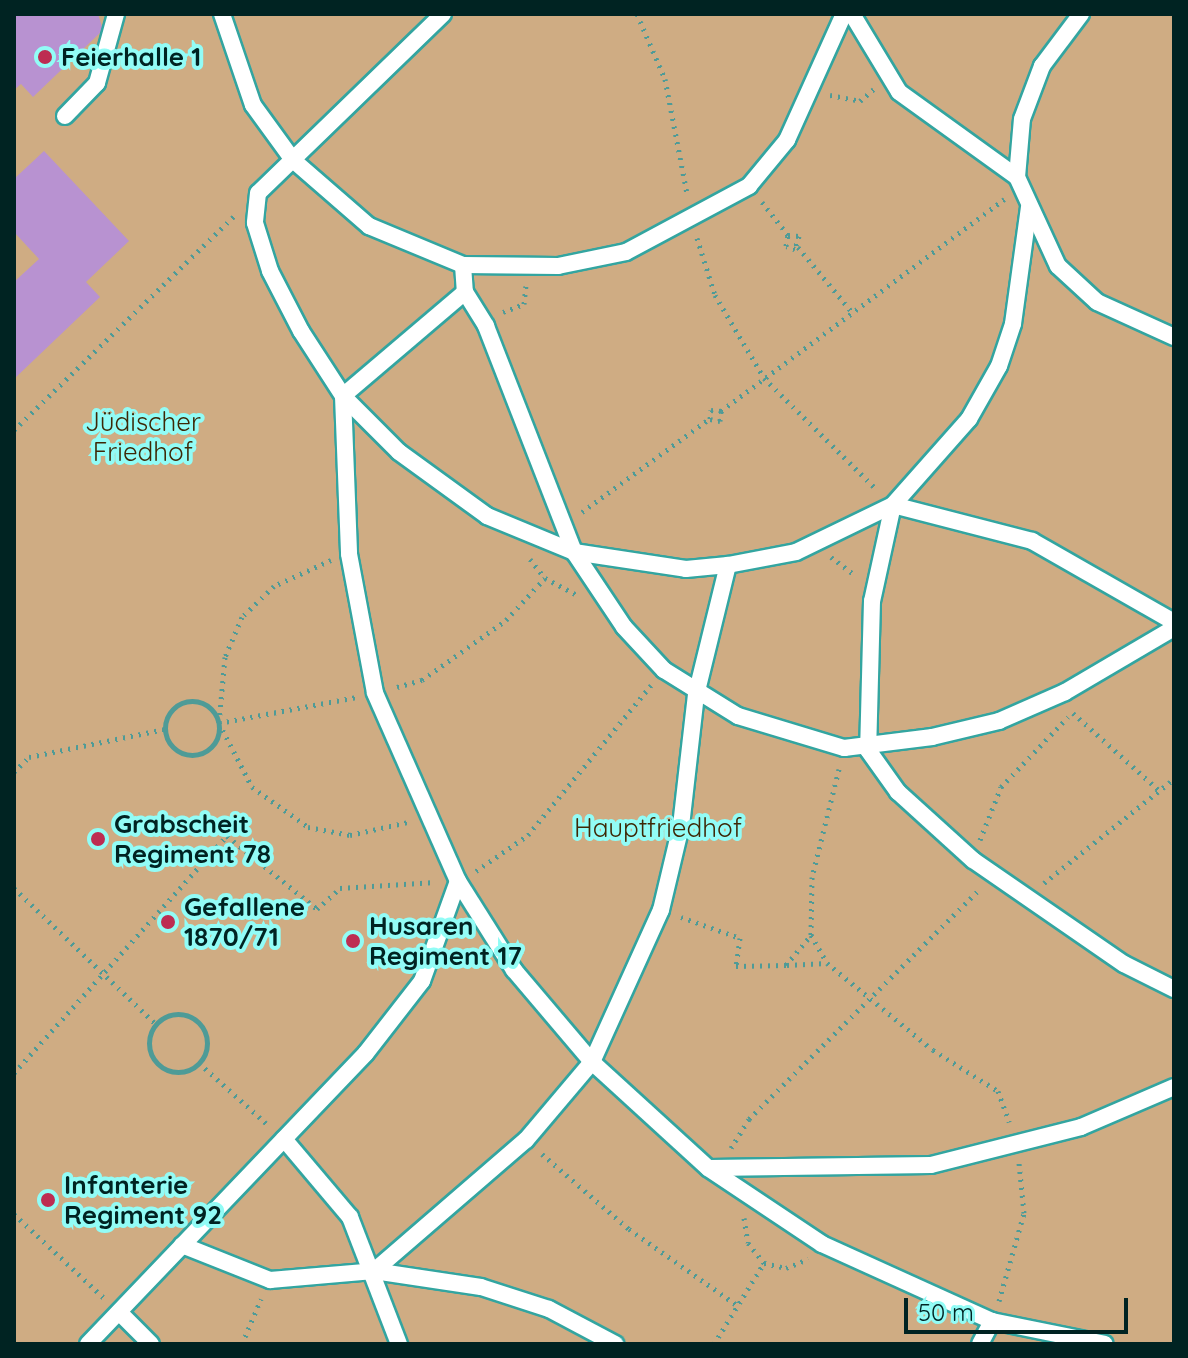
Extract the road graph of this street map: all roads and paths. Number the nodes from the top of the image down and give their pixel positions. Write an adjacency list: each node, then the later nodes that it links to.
1 (116, 14): 10 (lane)
2 (222, 14): 11 (lane)
3 (443, 14): 11 (lane)
4 (637, 14): 16 (path)
5 (844, 14): 9 (lane)
6 (852, 14): 8 (lane)
7 (1081, 14): 12 (lane)
8 (885, 76): 9 (path); 12 (lane)
9 (818, 78): 13 (lane)
10 (65, 116)
11 (293, 160): 14 (lane); 19 (lane)
12 (1019, 182): 15 (lane); 22 (path)
13 (749, 186): 16 (lane); 17 (path)
14 (258, 193): 26 (lane); 27 (path)
15 (1029, 207): 24 (lane); 28 (lane)
16 (692, 222): 20 (lane); 25 (path)
17 (788, 235): 18 (path); 18 (path)
18 (798, 247): 22 (path)
19 (463, 265): 20 (lane); 21 (lane)
20 (524, 265): 23 (path)
21 (465, 292): 23 (lane); 26 (lane)
22 (852, 312): 25 (path)
23 (478, 313): 29 (lane)
24 (1174, 337)
25 (764, 378): 28 (path); 29 (path)
26 (343, 396): 30 (lane); 33 (lane)
27 (14, 430)
28 (893, 505): 31 (lane); 35 (lane); 38 (lane)
29 (560, 524): 32 (lane)
30 (526, 535): 32 (lane); 36 (path)
31 (832, 536): 34 (lane); 35 (path)
32 (574, 552): 34 (lane); 37 (lane)
33 (349, 554): 41 (lane); 44 (path)
34 (728, 565): 42 (lane)
35 (882, 567): 47 (lane)
36 (545, 578): 37 (path); 41 (path)
37 (601, 592): 39 (lane)
38 (1174, 625): 40 (lane)
39 (664, 670): 42 (lane); 54 (path)
40 (1065, 692): 43 (path); 47 (lane)
41 (375, 693): 44 (path); 51 (lane)
42 (696, 695): 46 (lane); 57 (lane)
43 (1072, 713): 50 (path); 52 (path)
44 (219, 723): 45 (path); 45 (path); 51 (path)
45 (165, 729): 48 (path)
46 (844, 748): 47 (lane); 58 (path)
47 (868, 750): 52 (lane)
48 (14, 772)
49 (1174, 779): 50 (path)
50 (1161, 793): 56 (path)
51 (424, 815): 54 (lane)
52 (973, 860): 53 (lane)
53 (993, 875): 56 (lane); 63 (path)
54 (458, 881): 61 (path); 65 (lane); 70 (lane)
55 (14, 888): 61 (path)
56 (1021, 896): 62 (lane)
57 (661, 910): 60 (path); 65 (lane)
58 (811, 935): 59 (path); 60 (path)
59 (827, 963): 60 (path); 63 (path)
60 (786, 965)
61 (105, 974): 64 (path); 67 (path)
62 (1174, 989)
63 (873, 1001): 72 (path); 74 (path)
64 (156, 1024): 66 (path); 66 (path)
65 (592, 1062): 71 (lane); 73 (lane)
66 (199, 1063): 69 (path)
67 (14, 1073)
68 (1174, 1087): 72 (lane)
69 (269, 1125)
70 (284, 1139): 78 (lane); 80 (lane)
71 (526, 1140): 80 (lane); 83 (path)
72 (1014, 1147): 74 (lane); 85 (path)
73 (708, 1168): 74 (lane); 75 (lane)
74 (731, 1169)
75 (752, 1199): 77 (lane); 79 (path)
76 (14, 1214): 82 (path)
77 (822, 1244): 79 (path); 85 (lane)
78 (182, 1245): 81 (lane); 84 (lane)
79 (764, 1263): 83 (path)
80 (374, 1271): 81 (lane); 89 (lane); 90 (lane)
81 (270, 1280): 88 (path)
82 (98, 1293)
83 (738, 1306): 91 (path)
84 (119, 1312): 86 (lane); 87 (lane)
85 (992, 1321): 92 (lane); 93 (lane)
86 (88, 1344)
87 (151, 1344)
88 (242, 1344)
89 (399, 1344)
90 (615, 1344)
91 (714, 1344)
92 (980, 1344)
93 (1105, 1344)

